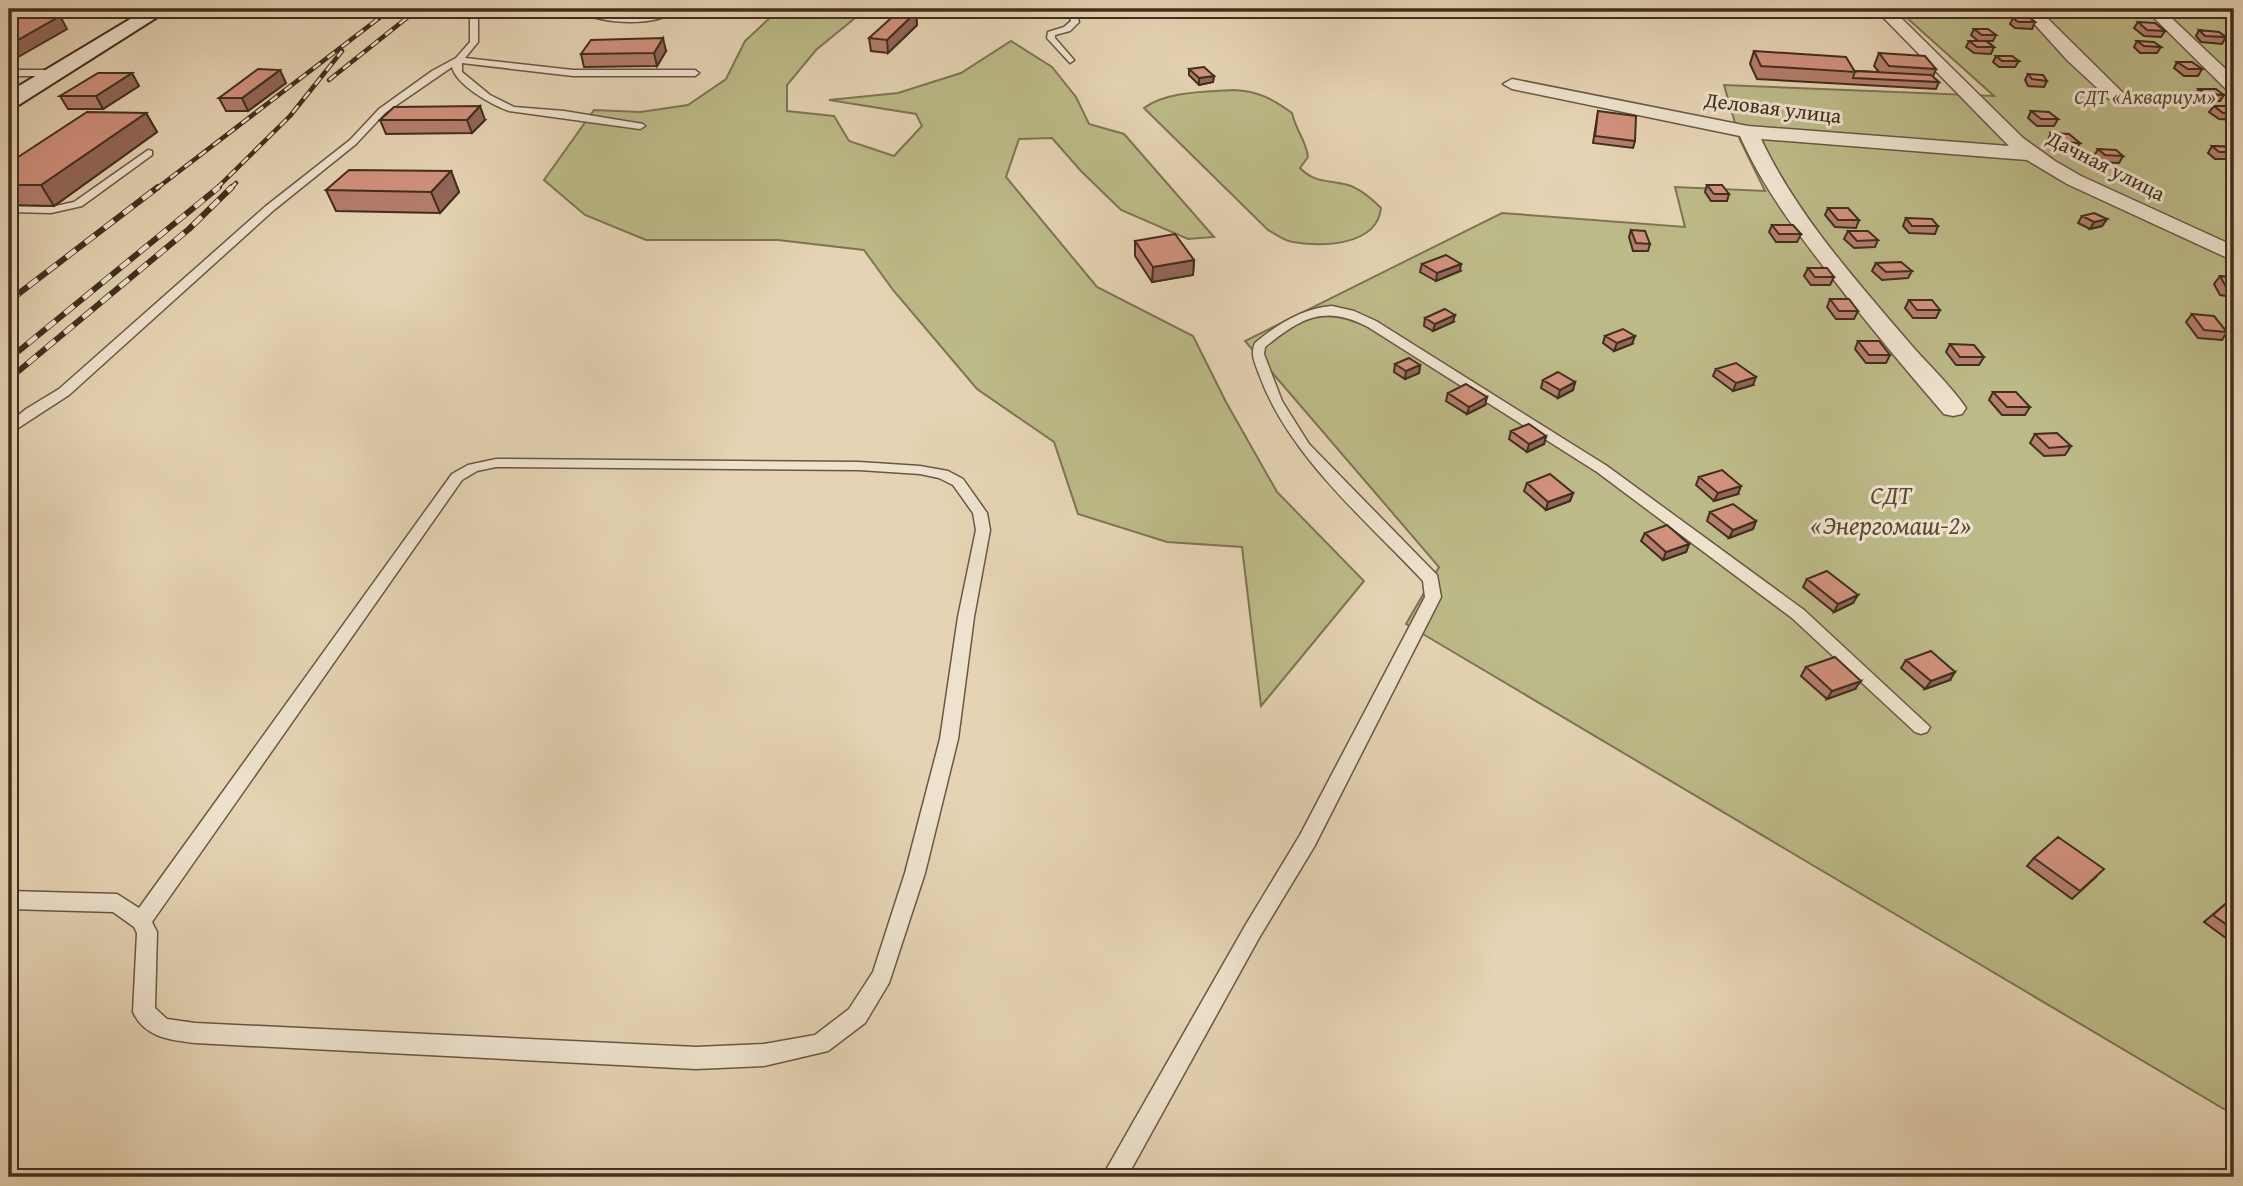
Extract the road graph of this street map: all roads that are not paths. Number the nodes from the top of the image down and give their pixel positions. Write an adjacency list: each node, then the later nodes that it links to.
1 (474, 9): 12 (lane)
2 (578, 9): 11 (lane)
3 (1071, 9): 13 (lane)
4 (1883, 9): 24 (street, Дачная улица)
5 (2029, 9): 19 (street)
6 (2153, 9): 18 (street)
7 (2216, 9): 10 (street)
8 (156, 11): 9 (lane); 15 (main road)
9 (9, 12)
10 (2234, 12)
11 (670, 13)
12 (459, 60): 16 (lane); 21 (lane); 28 (lane)
13 (1070, 60)
14 (9, 73): 15 (lane)
15 (54, 73): 20 (main road)
16 (695, 73)
17 (1512, 84): 22 (street, Деловая улица)
18 (2234, 87)
19 (2115, 95)
20 (9, 101)
21 (640, 127)
22 (1748, 132): 24 (street, Деловая улица); 27 (street)
23 (148, 153): 25 (lane)
24 (2033, 154): 26 (street, Дачная улица)
25 (9, 209)
26 (2234, 254)
27 (1953, 408)
28 (9, 430)
29 (1921, 727): 32 (lane)
30 (9, 900): 31 (lane)
31 (141, 921): 31 (lane)
32 (1114, 1177)

